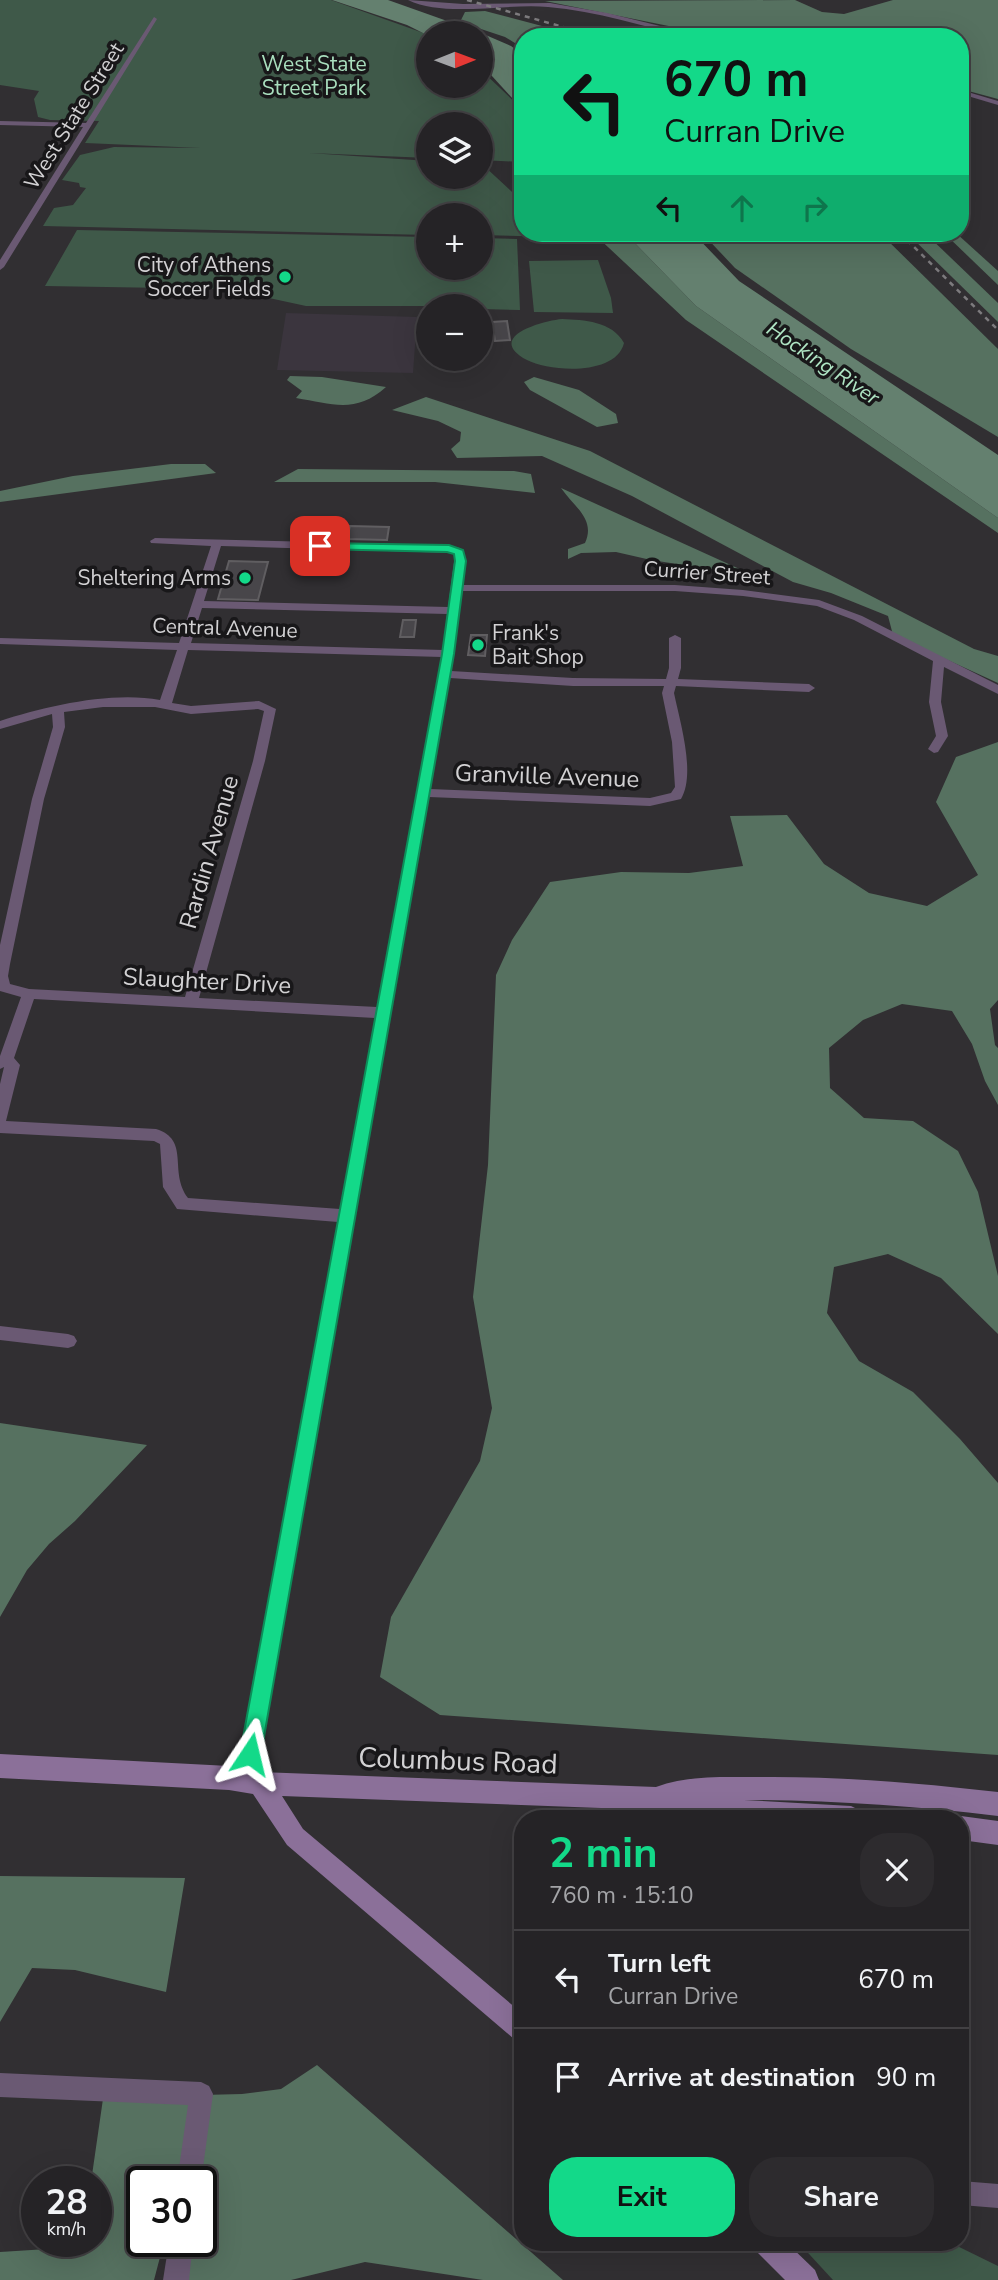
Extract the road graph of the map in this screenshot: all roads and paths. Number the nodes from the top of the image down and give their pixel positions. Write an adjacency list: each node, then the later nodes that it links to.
1 (411, 0): 3 (street)
2 (154, 19): 7 (street, West State Street)
3 (661, 28)
4 (969, 94): 5 (street)
5 (998, 103)
6 (0, 123): 7 (street)
7 (89, 125): 8 (street, West State Street)
8 (0, 267)
9 (155, 541): 10 (street)
10 (218, 543): 11 (street); 12 (street)
11 (457, 588): 13 (street); 18 (street, Currier Street)
12 (198, 604): 13 (street); 16 (street)
13 (454, 611): 17 (street)
14 (675, 638): 20 (street)
15 (0, 641): 16 (street, Central Avenue)
16 (184, 646): 17 (street, Central Avenue); 23 (street)
17 (448, 654): 19 (street)
18 (939, 661): 22 (street, Currier Street); 26 (street)
19 (444, 674): 20 (street); 27 (street)
20 (670, 683): 21 (street); 27 (street, Granville Avenue)
21 (809, 688)
22 (998, 690)
23 (165, 705): 24 (street); 29 (street, Rardin Avenue)
24 (58, 708): 25 (street); 28 (street)
25 (0, 725)
26 (934, 749)
27 (422, 793): 30 (street)
28 (29, 994): 29 (street, Slaughter Drive); 31 (street)
29 (191, 1002): 30 (street, Slaughter Drive)
30 (384, 1013): 34 (street)
31 (3, 1061): 32 (street)
32 (0, 1118)
33 (0, 1127): 34 (street)
34 (348, 1216): 38 (street)
35 (0, 1334): 36 (street)
36 (68, 1341)
37 (0, 1766): 38 (main road, Columbus Road)
38 (260, 1784): 39 (main road, Columbus Road); 44 (main road)
39 (654, 1798): 40 (main road, Columbus Road); 41 (main road, Columbus Road)
40 (998, 1804)
41 (704, 1810)
42 (969, 1829): 43 (main road)
43 (998, 1833)
44 (514, 2022)
45 (0, 2085): 46 (street)
46 (191, 2166)
47 (969, 2194): 48 (street)
48 (998, 2196)
49 (776, 2251): 52 (main road)
50 (179, 2257): 51 (street)
51 (176, 2280)
52 (805, 2280)

